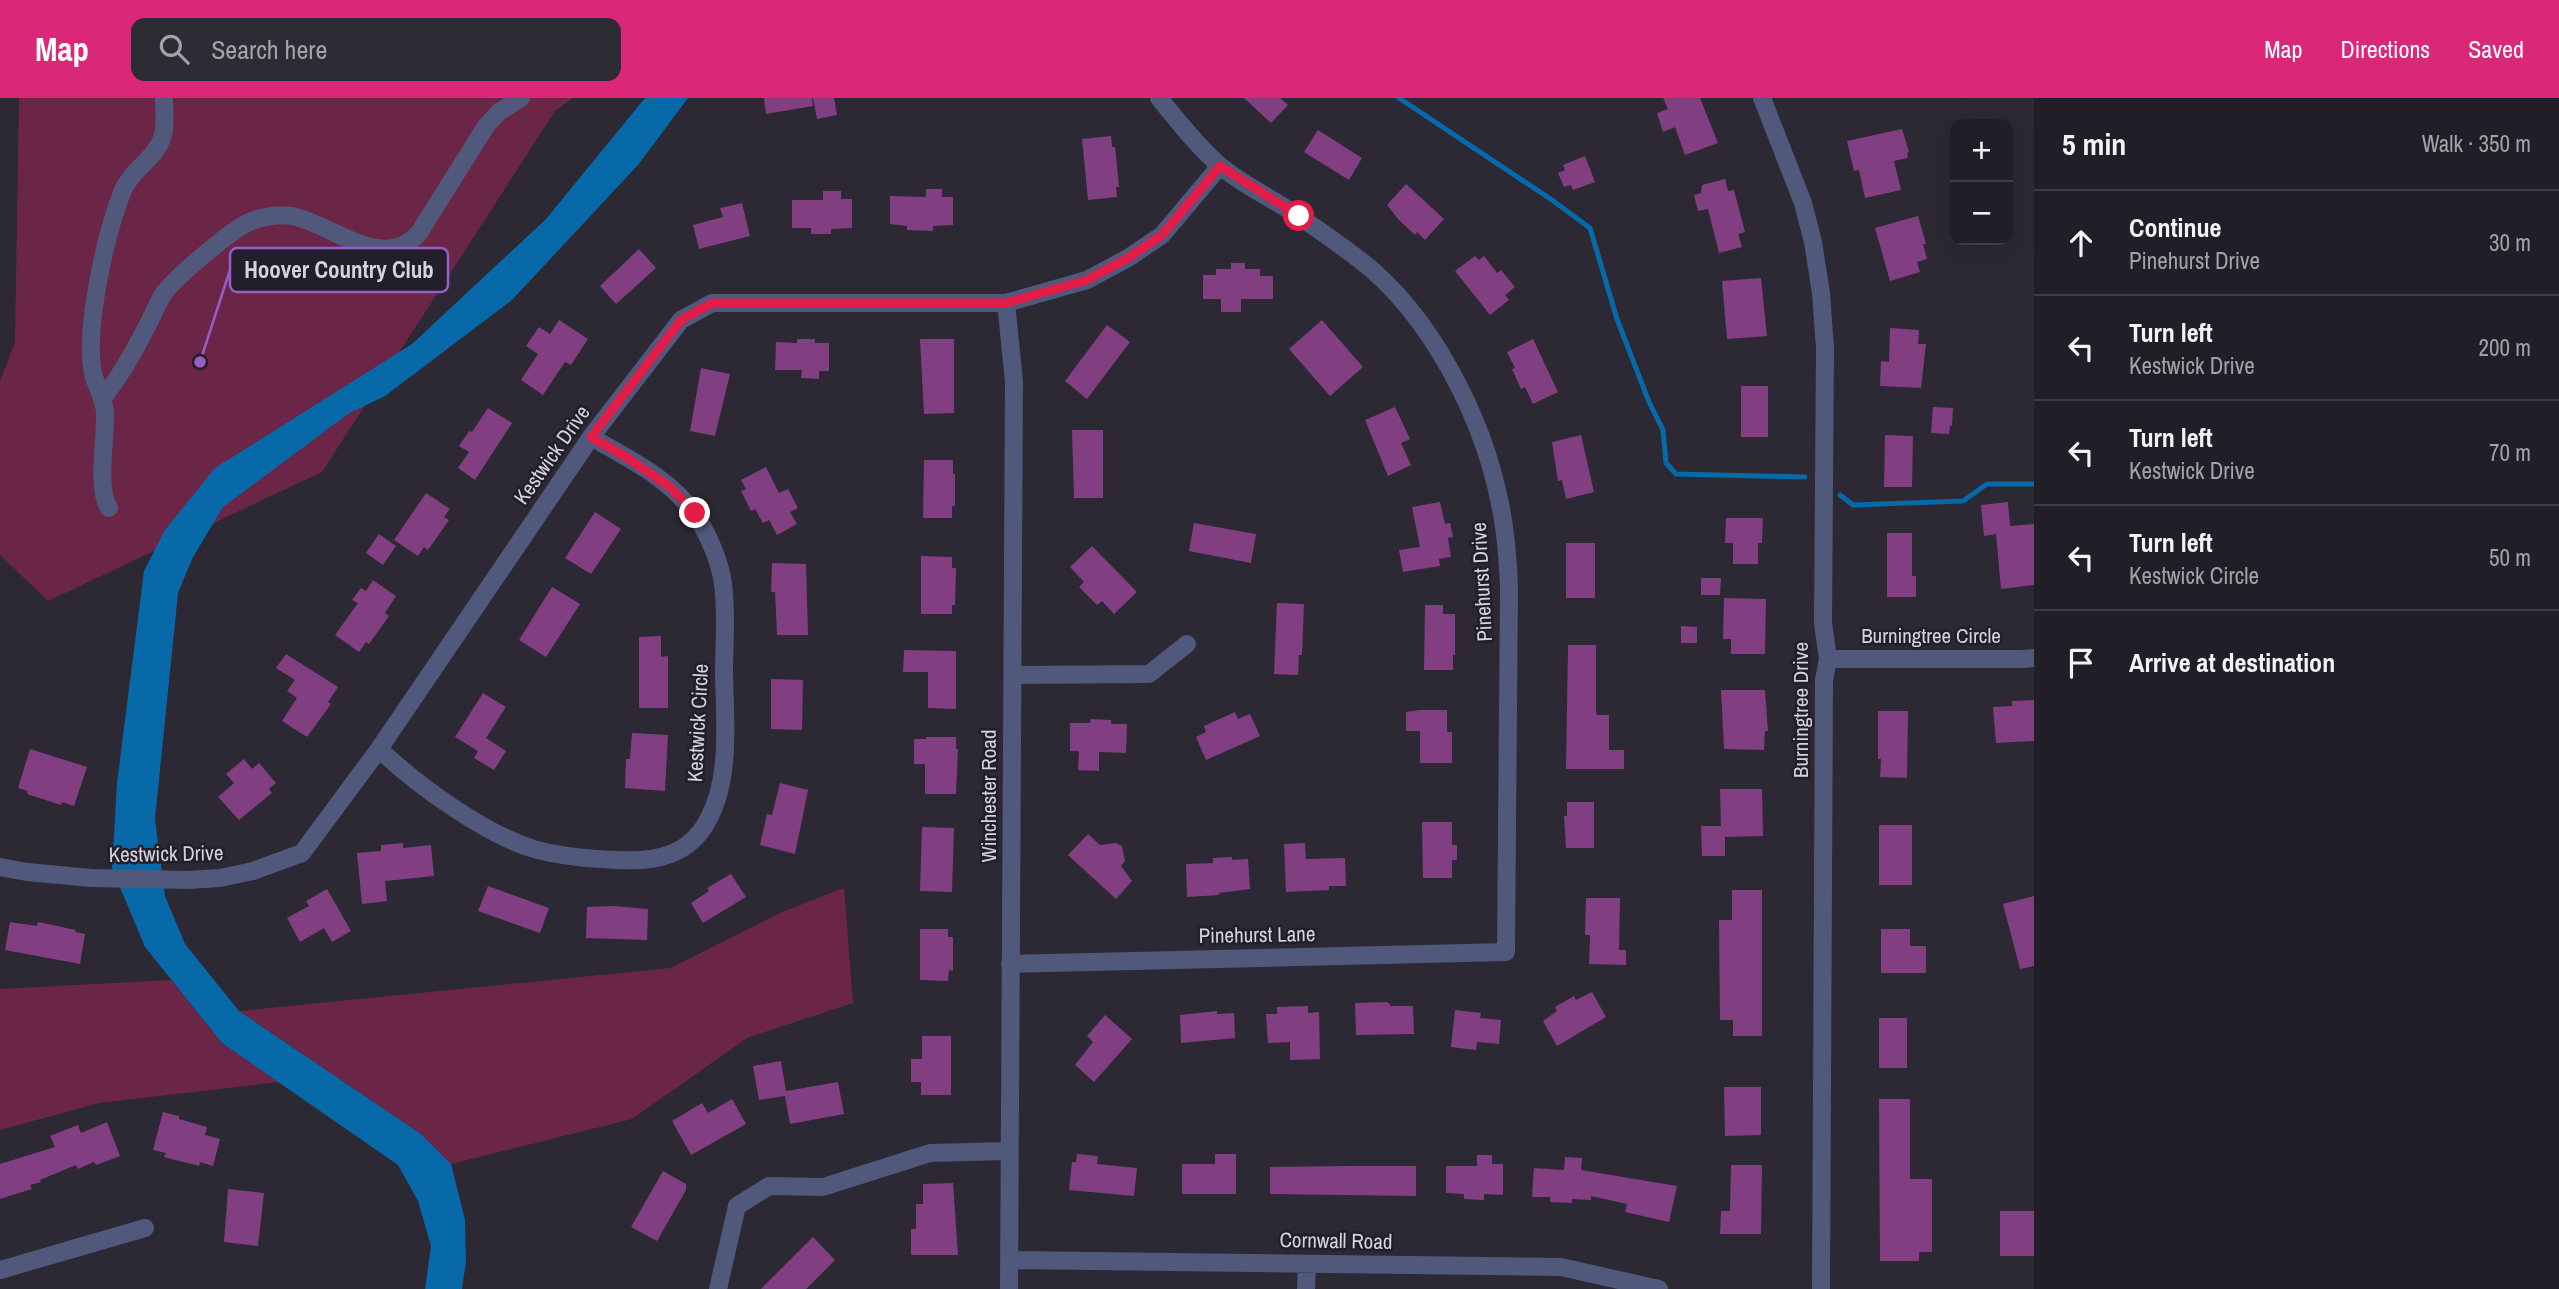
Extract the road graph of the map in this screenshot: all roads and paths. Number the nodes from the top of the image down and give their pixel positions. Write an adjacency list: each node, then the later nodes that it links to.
1 (164, 98): 7 (street)
2 (521, 98): 7 (street)
3 (1159, 98): 5 (street, Pinehurst Drive)
4 (1762, 98): 12 (street, Burningtree Drive)
5 (1220, 166): 6 (street, Kestwick Drive); 16 (street, Pinehurst Drive)
6 (1006, 303): 8 (street, Kestwick Drive); 13 (street, Winchester Road)
7 (102, 399): 9 (street)
8 (591, 437): 14 (street, Kestwick Drive); 14 (street, Kestwick Circle)
9 (109, 508)
10 (1187, 644): 13 (street)
11 (2034, 657): 12 (street, Burningtree Circle)
12 (1828, 659): 27 (street, Burningtree Drive)
13 (1013, 675): 17 (street, Winchester Road)
14 (379, 749): 15 (street, Kestwick Drive)
15 (0, 867)
16 (1506, 952): 17 (street, Pinehurst Lane)
17 (1010, 964): 18 (street, Winchester Road)
18 (1009, 1151): 20 (street, Winchester Road); 23 (street)
19 (145, 1228): 22 (street)
20 (1009, 1260): 21 (street, Cornwall Road); 24 (street, Winchester Road)
21 (1307, 1264): 25 (street); 26 (street, Cornwall Road)
22 (0, 1270)
23 (718, 1289)
24 (1009, 1289)
25 (1306, 1289)
26 (1659, 1289)
27 (1821, 1289)

